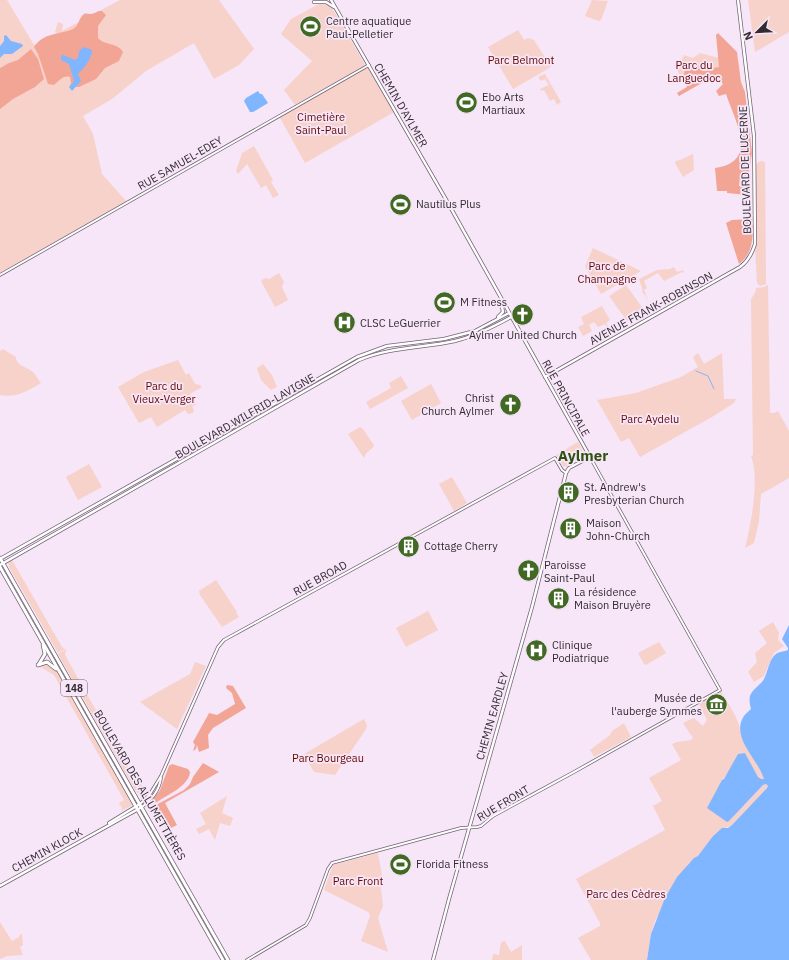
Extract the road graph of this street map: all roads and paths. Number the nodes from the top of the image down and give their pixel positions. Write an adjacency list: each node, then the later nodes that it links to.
1 (316, 0): 4 (main road)
2 (331, 0): 4 (main road, CHEMIN D'AYLMER)
3 (738, 0): 7 (main road, BOULEVARD DE LUCERNE)
4 (337, 10): 5 (main road, CHEMIN D'AYLMER)
5 (369, 65): 6 (main road, CHEMIN D'AYLMER); 8 (street, RUE SAMUEL-EDEY)
6 (457, 219): 9 (main road, RUE PRINCIPALE)
7 (755, 244): 13 (main road, AVENUE FRANK-ROBINSON)
8 (0, 275)
9 (498, 294): 10 (main road, RUE PRINCIPALE); 12 (main road)
10 (509, 313): 11 (main road, RUE PRINCIPALE); 12 (main road, BOULEVARD WILFRID-LAVIGNE)
11 (511, 317): 13 (main road, RUE PRINCIPALE); 17 (main road, BOULEVARD WILFRID-LAVIGNE)
12 (493, 321): 16 (main road, BOULEVARD WILFRID-LAVIGNE)
13 (545, 377): 14 (main road, RUE PRINCIPALE)
14 (590, 457): 15 (main road); 20 (street, RUE PRINCIPALE)
15 (565, 474): 21 (street, RUE BROAD); 24 (main road, CHEMIN EARDLEY)
16 (0, 558): 17 (highway, BOULEVARD DES ALLUMETTIÈRES / 148)
17 (1, 565): 18 (highway, BOULEVARD DES ALLUMETTIÈRES / 148); 22 (highway, BOULEVARD DES ALLUMETTIÈRES / 148)
18 (40, 637): 19 (highway, BOULEVARD DES ALLUMETTIÈRES / 148); 19 (highway)
19 (64, 679): 23 (highway, BOULEVARD DES ALLUMETTIÈRES / 148)
20 (720, 690): 24 (street, RUE FRONT)
21 (161, 776): 22 (street, RUE BROAD); 22 (street, RUE BROAD)
22 (141, 805): 23 (main road, CHEMIN KLOCK); 28 (highway, BOULEVARD DES ALLUMETTIÈRES / 148)
23 (137, 808): 25 (main road, CHEMIN KLOCK); 27 (highway, BOULEVARD DES ALLUMETTIÈRES / 148)
24 (470, 827): 26 (street, RUE FRONT); 31 (main road, CHEMIN EARDLEY)
25 (0, 886)
26 (250, 958): 29 (street, RUE FRONT); 30 (street, RUE FRONT)
27 (223, 960)
28 (228, 960)
29 (243, 960)
30 (247, 960)
31 (433, 960)

